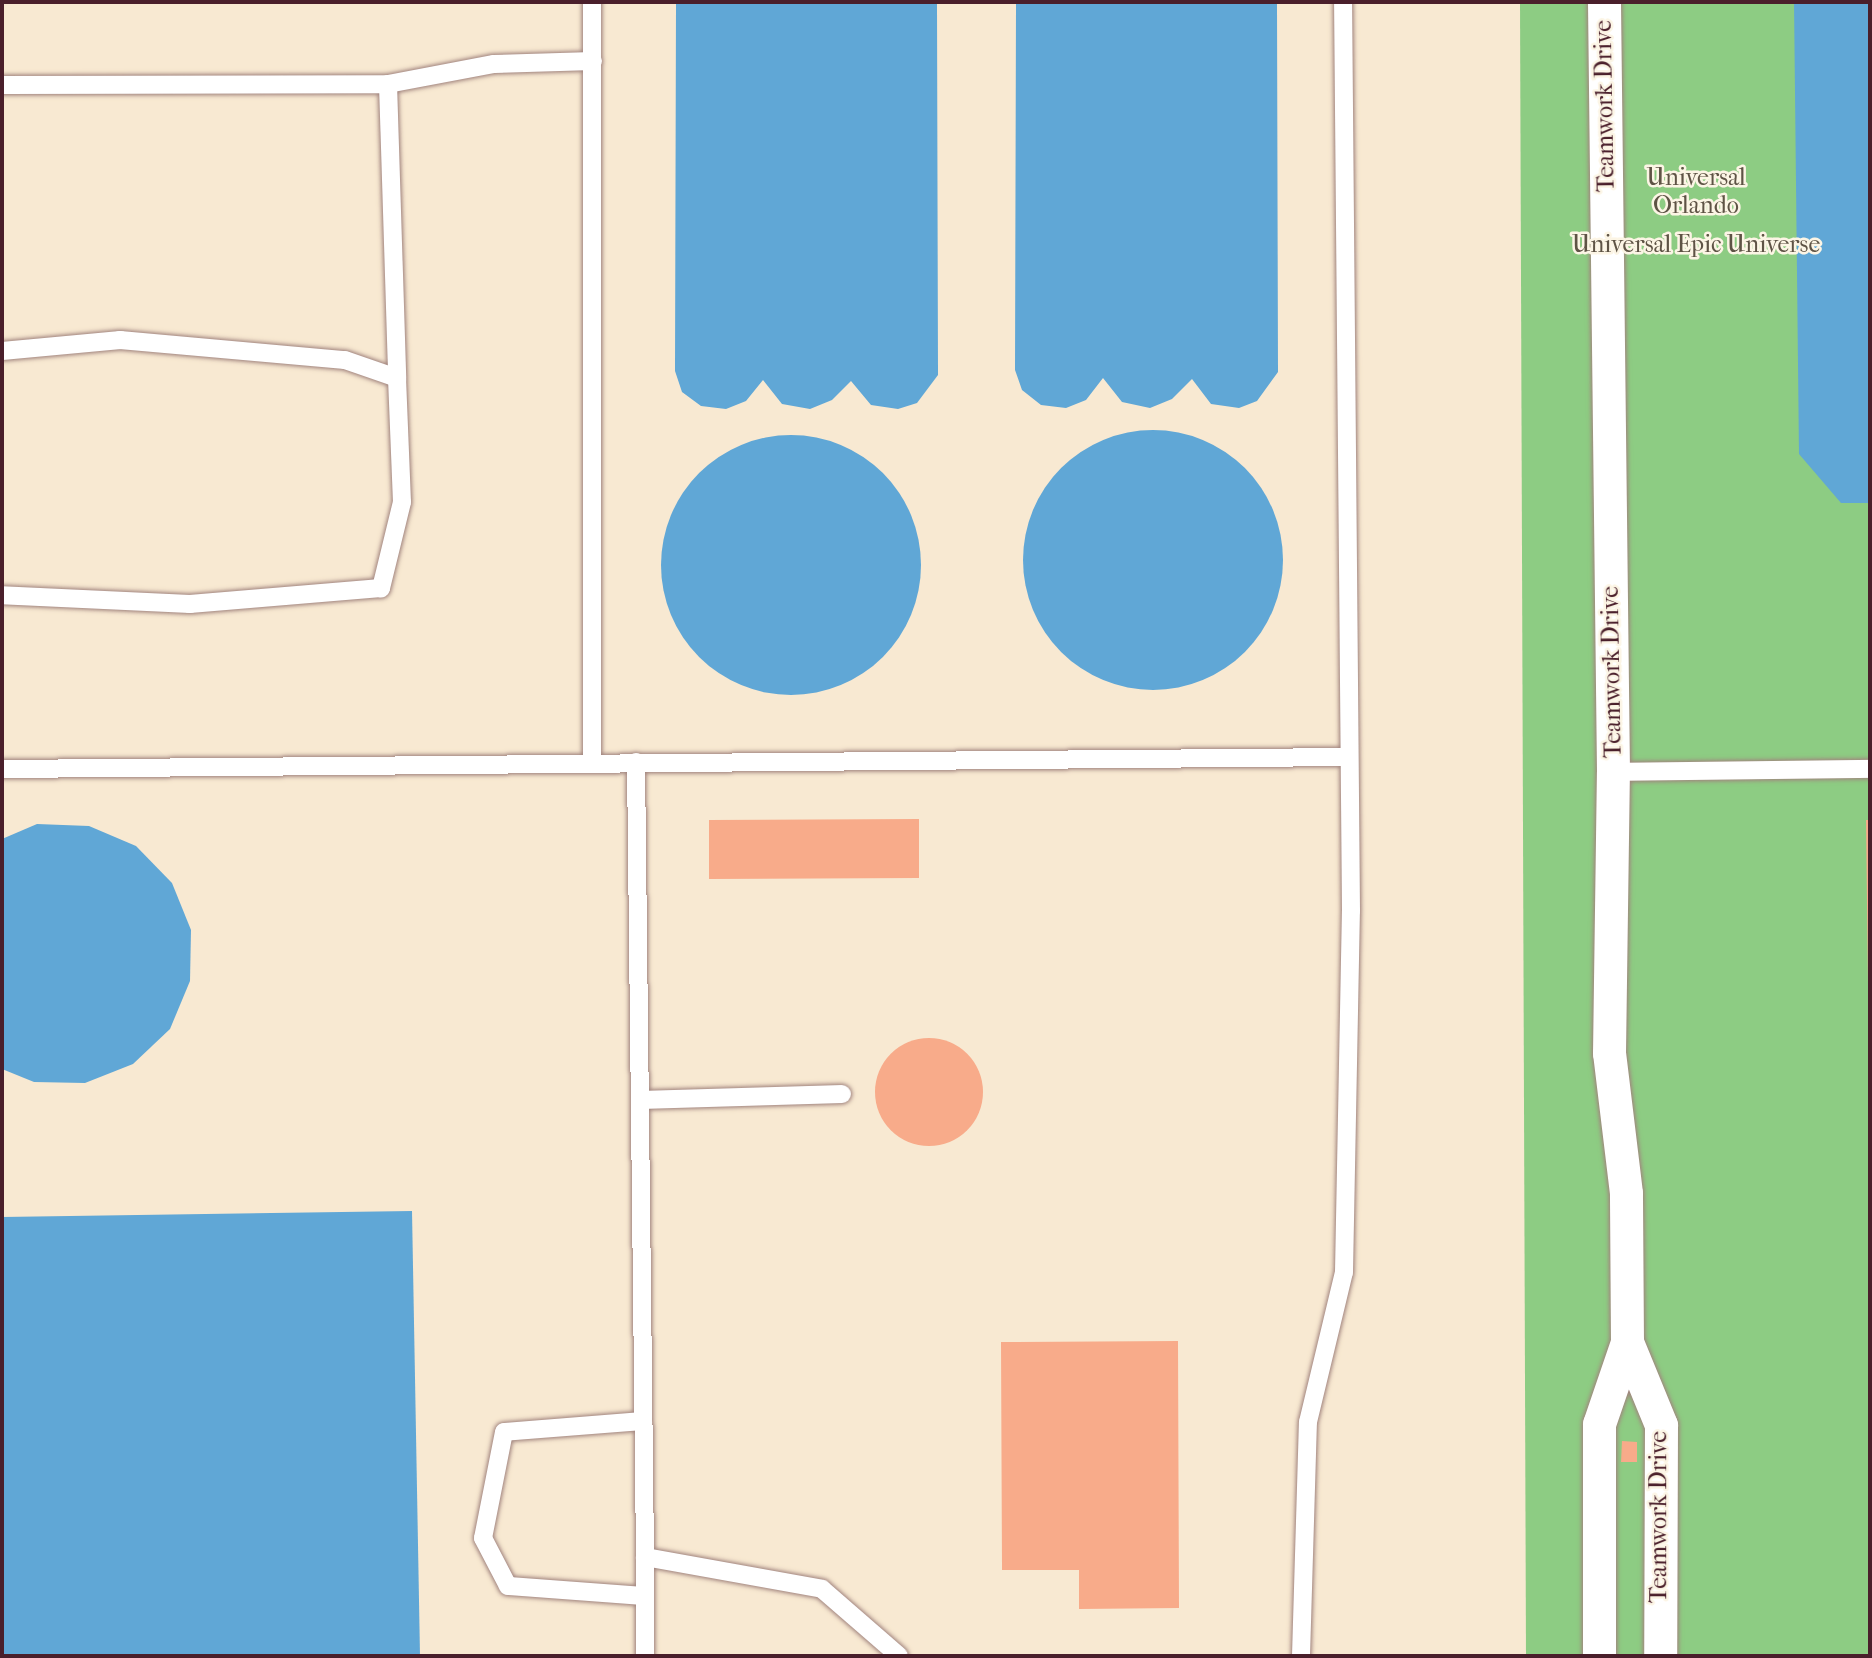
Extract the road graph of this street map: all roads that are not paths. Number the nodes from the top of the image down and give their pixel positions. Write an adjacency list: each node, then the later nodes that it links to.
1 (593, 2): 4 (lane)
2 (1343, 2): 10 (lane)
3 (1604, 2): 15 (street, Teamwork Drive)
4 (593, 61): 5 (lane); 11 (lane)
5 (388, 84): 6 (lane); 8 (lane)
6 (2, 85)
7 (2, 351): 8 (lane)
8 (397, 378): 9 (lane)
9 (2, 595)
10 (1349, 757): 12 (lane); 24 (lane)
11 (592, 762): 12 (lane); 13 (lane)
12 (636, 762): 17 (lane)
13 (2, 769)
14 (1870, 769): 15 (lane)
15 (1613, 772): 18 (street, Teamwork Drive)
16 (842, 1094): 17 (lane)
17 (641, 1100): 19 (lane)
18 (1627, 1342): 25 (street, Teamwork Drive); 26 (street, Teamwork Drive)
19 (643, 1421): 20 (lane); 21 (lane)
20 (645, 1557): 21 (lane); 23 (lane)
21 (645, 1596): 22 (lane)
22 (645, 1656)
23 (899, 1656)
24 (1301, 1656)
25 (1599, 1656)
26 (1660, 1656)

